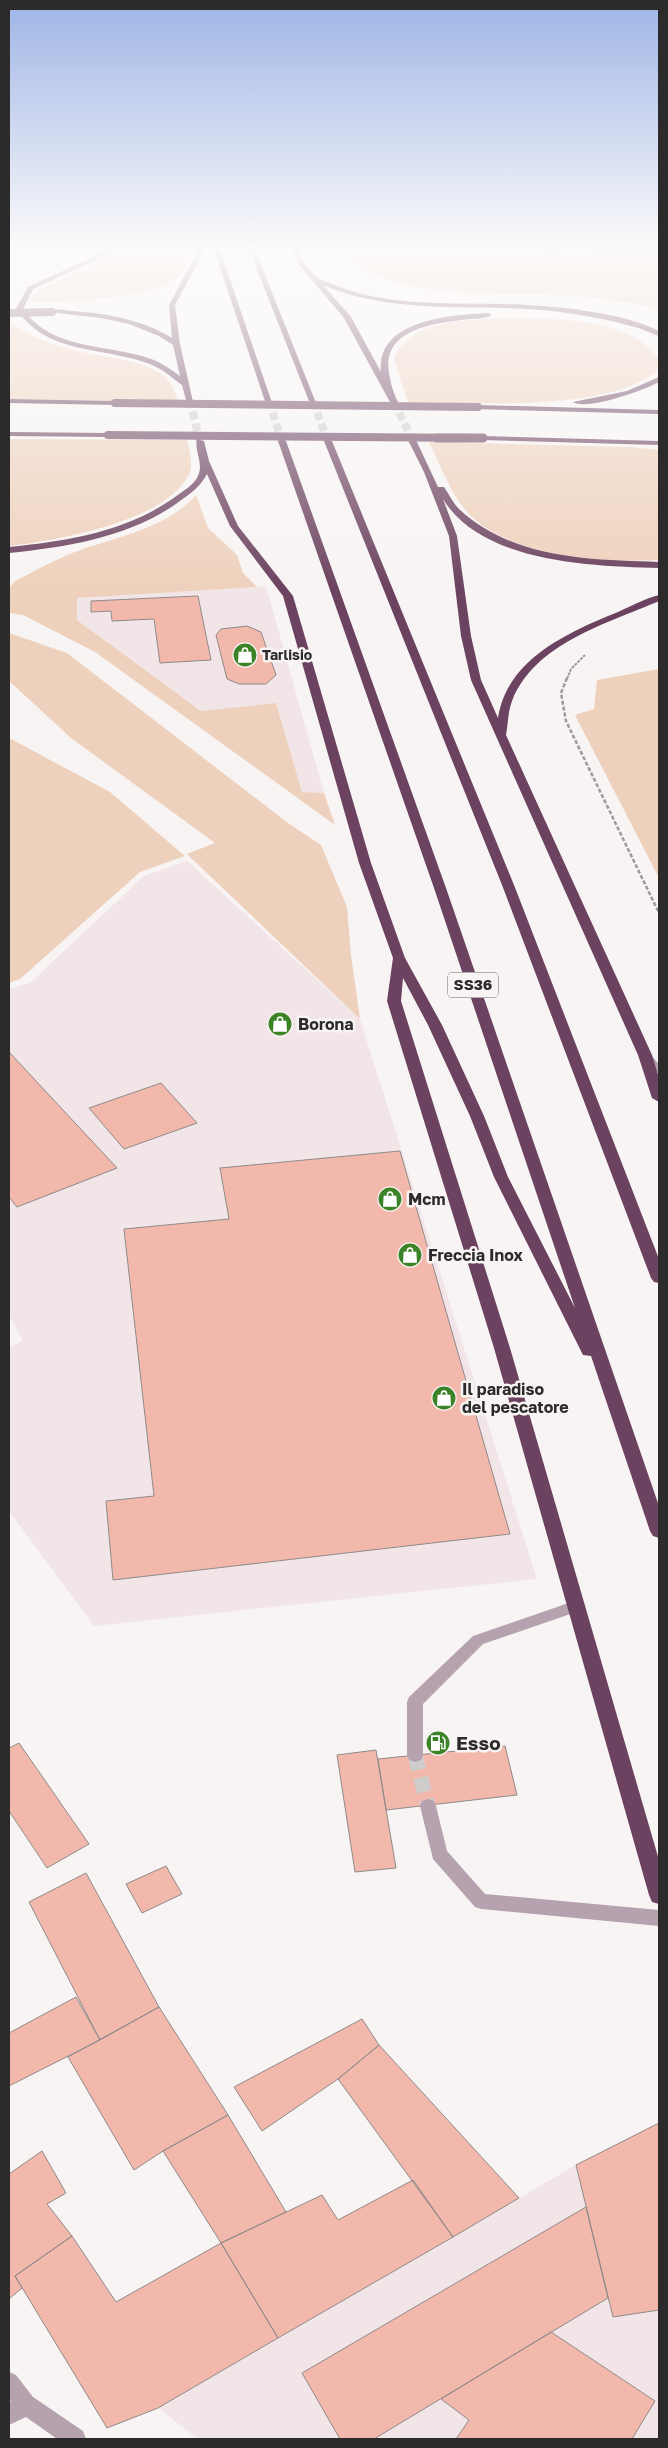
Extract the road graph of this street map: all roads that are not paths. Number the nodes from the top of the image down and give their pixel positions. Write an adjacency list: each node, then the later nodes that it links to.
1 (149, 361): 8 (highway)
2 (180, 361): 8 (highway)
3 (255, 361): 12 (highway)
4 (297, 361): 13 (highway)
5 (372, 361): 9 (highway)
6 (384, 361): 9 (highway)
7 (659, 379): 15 (highway)
8 (186, 384): 10 (highway)
9 (388, 389): 14 (highway)
10 (190, 400)
11 (9, 401): 15 (highway, bridge)
12 (269, 401)
13 (313, 401)
14 (394, 402)
15 (508, 408): 16 (highway)
16 (659, 412)
17 (9, 434): 22 (highway, bridge)
18 (200, 440): 23 (highway)
19 (282, 441): 34 (highway, SS36)
20 (328, 441): 33 (highway)
21 (413, 442): 24 (highway)
22 (659, 443)
23 (205, 461): 25 (highway); 29 (highway)
24 (428, 472): 26 (highway); 28 (highway)
25 (9, 550)
26 (659, 566)
27 (659, 598): 28 (highway)
28 (501, 738): 30 (highway)
29 (399, 958): 34 (highway); 36 (highway)
30 (645, 1055): 31 (street); 32 (highway)
31 (659, 1070)
32 (659, 1098)
33 (659, 1278)
34 (614, 1402): 35 (highway, SS36)
35 (659, 1531)
36 (577, 1606): 37 (street); 39 (highway)
37 (415, 1755)
38 (428, 1806): 40 (street)
39 (659, 1895)
40 (659, 1918)
41 (9, 2382): 42 (street)
42 (18, 2410): 43 (street)
43 (75, 2439)

